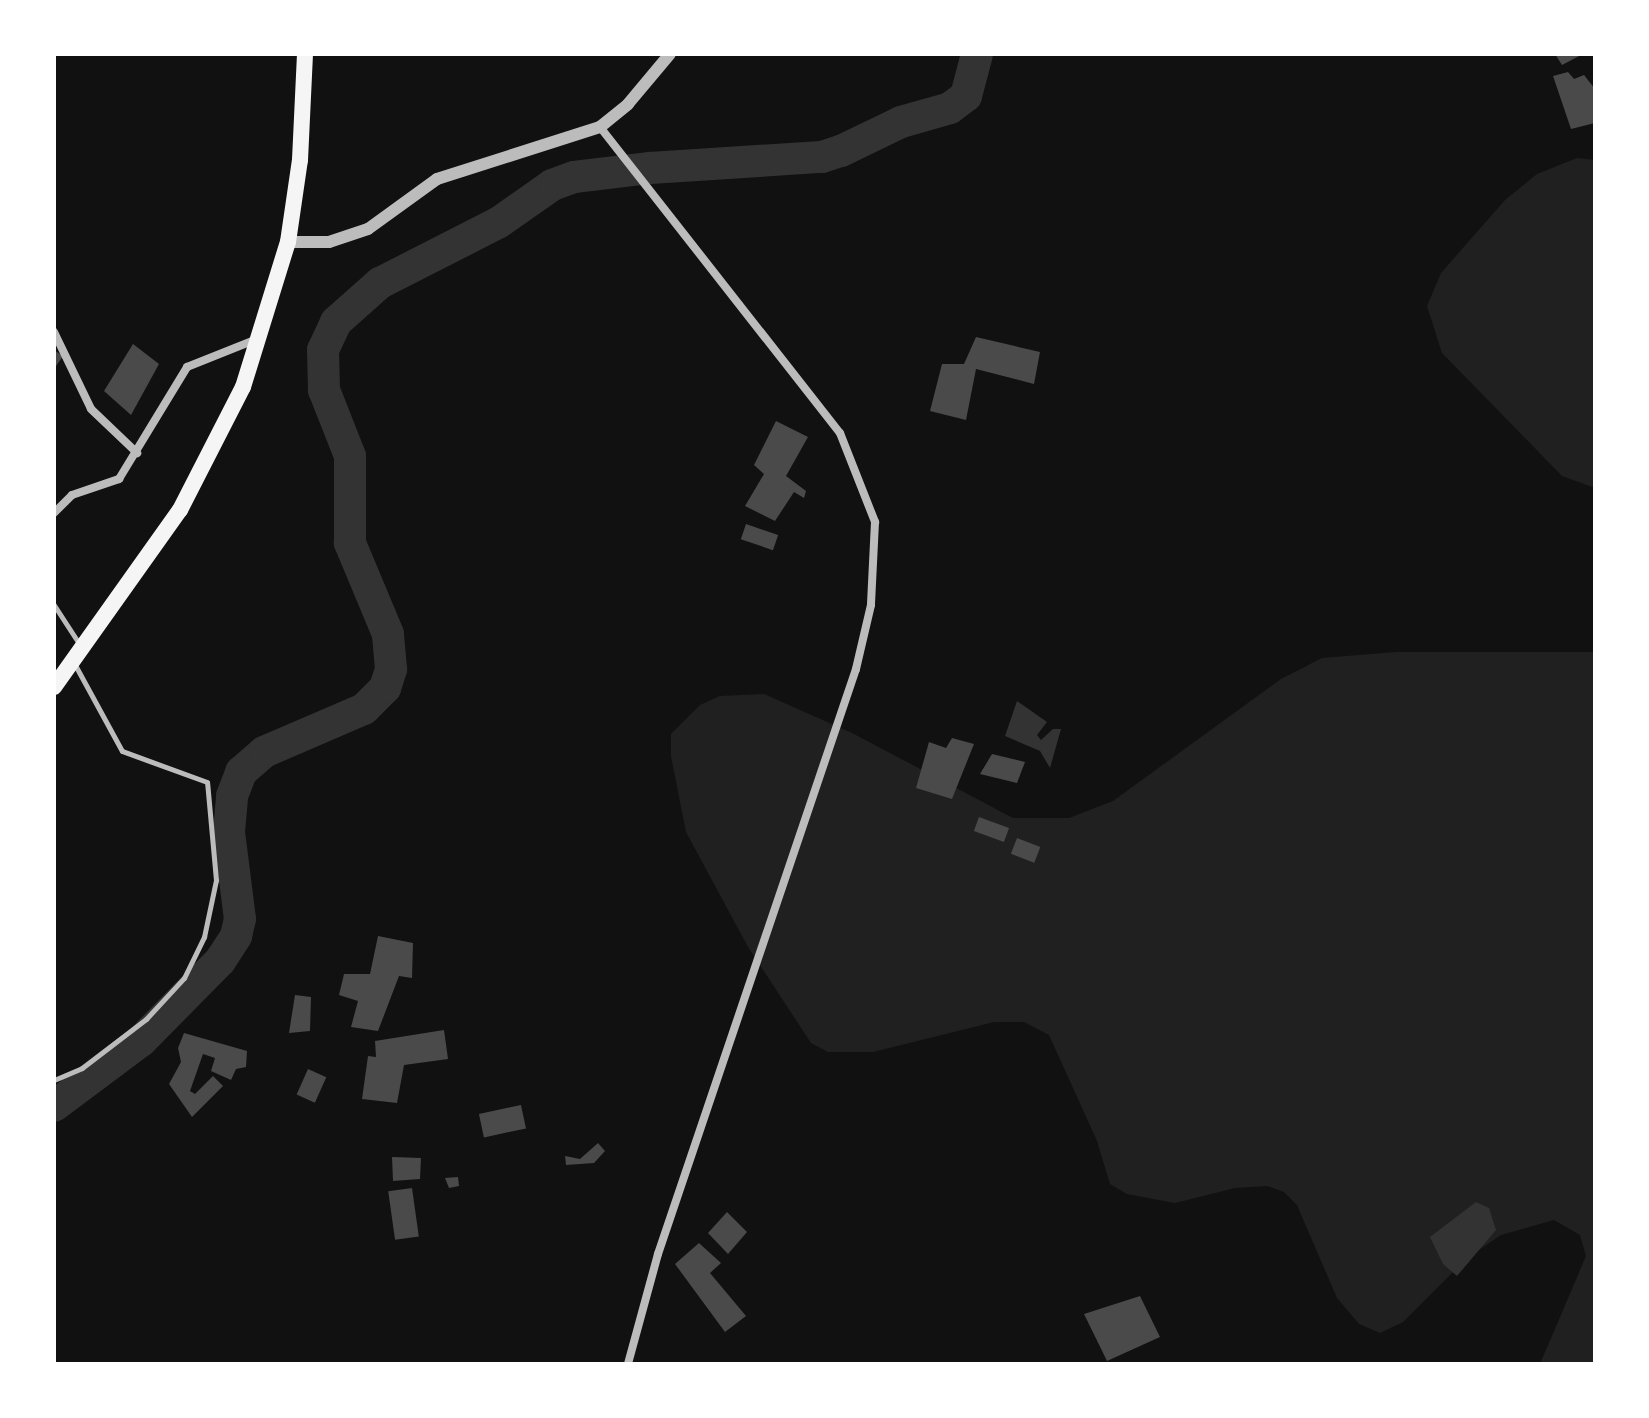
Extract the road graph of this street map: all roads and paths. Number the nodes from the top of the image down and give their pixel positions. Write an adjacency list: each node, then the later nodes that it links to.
1 (305, 54): 4 (main road)
2 (670, 54): 3 (street)
3 (600, 127): 4 (street); 13 (street)
4 (288, 242): 6 (main road)
5 (54, 332): 7 (street)
6 (262, 338): 7 (street); 10 (main road)
7 (137, 453): 8 (street)
8 (54, 513)
9 (54, 605): 10 (lane)
10 (78, 656): 11 (main road); 12 (lane)
11 (54, 687)
12 (54, 1080)
13 (628, 1364)

